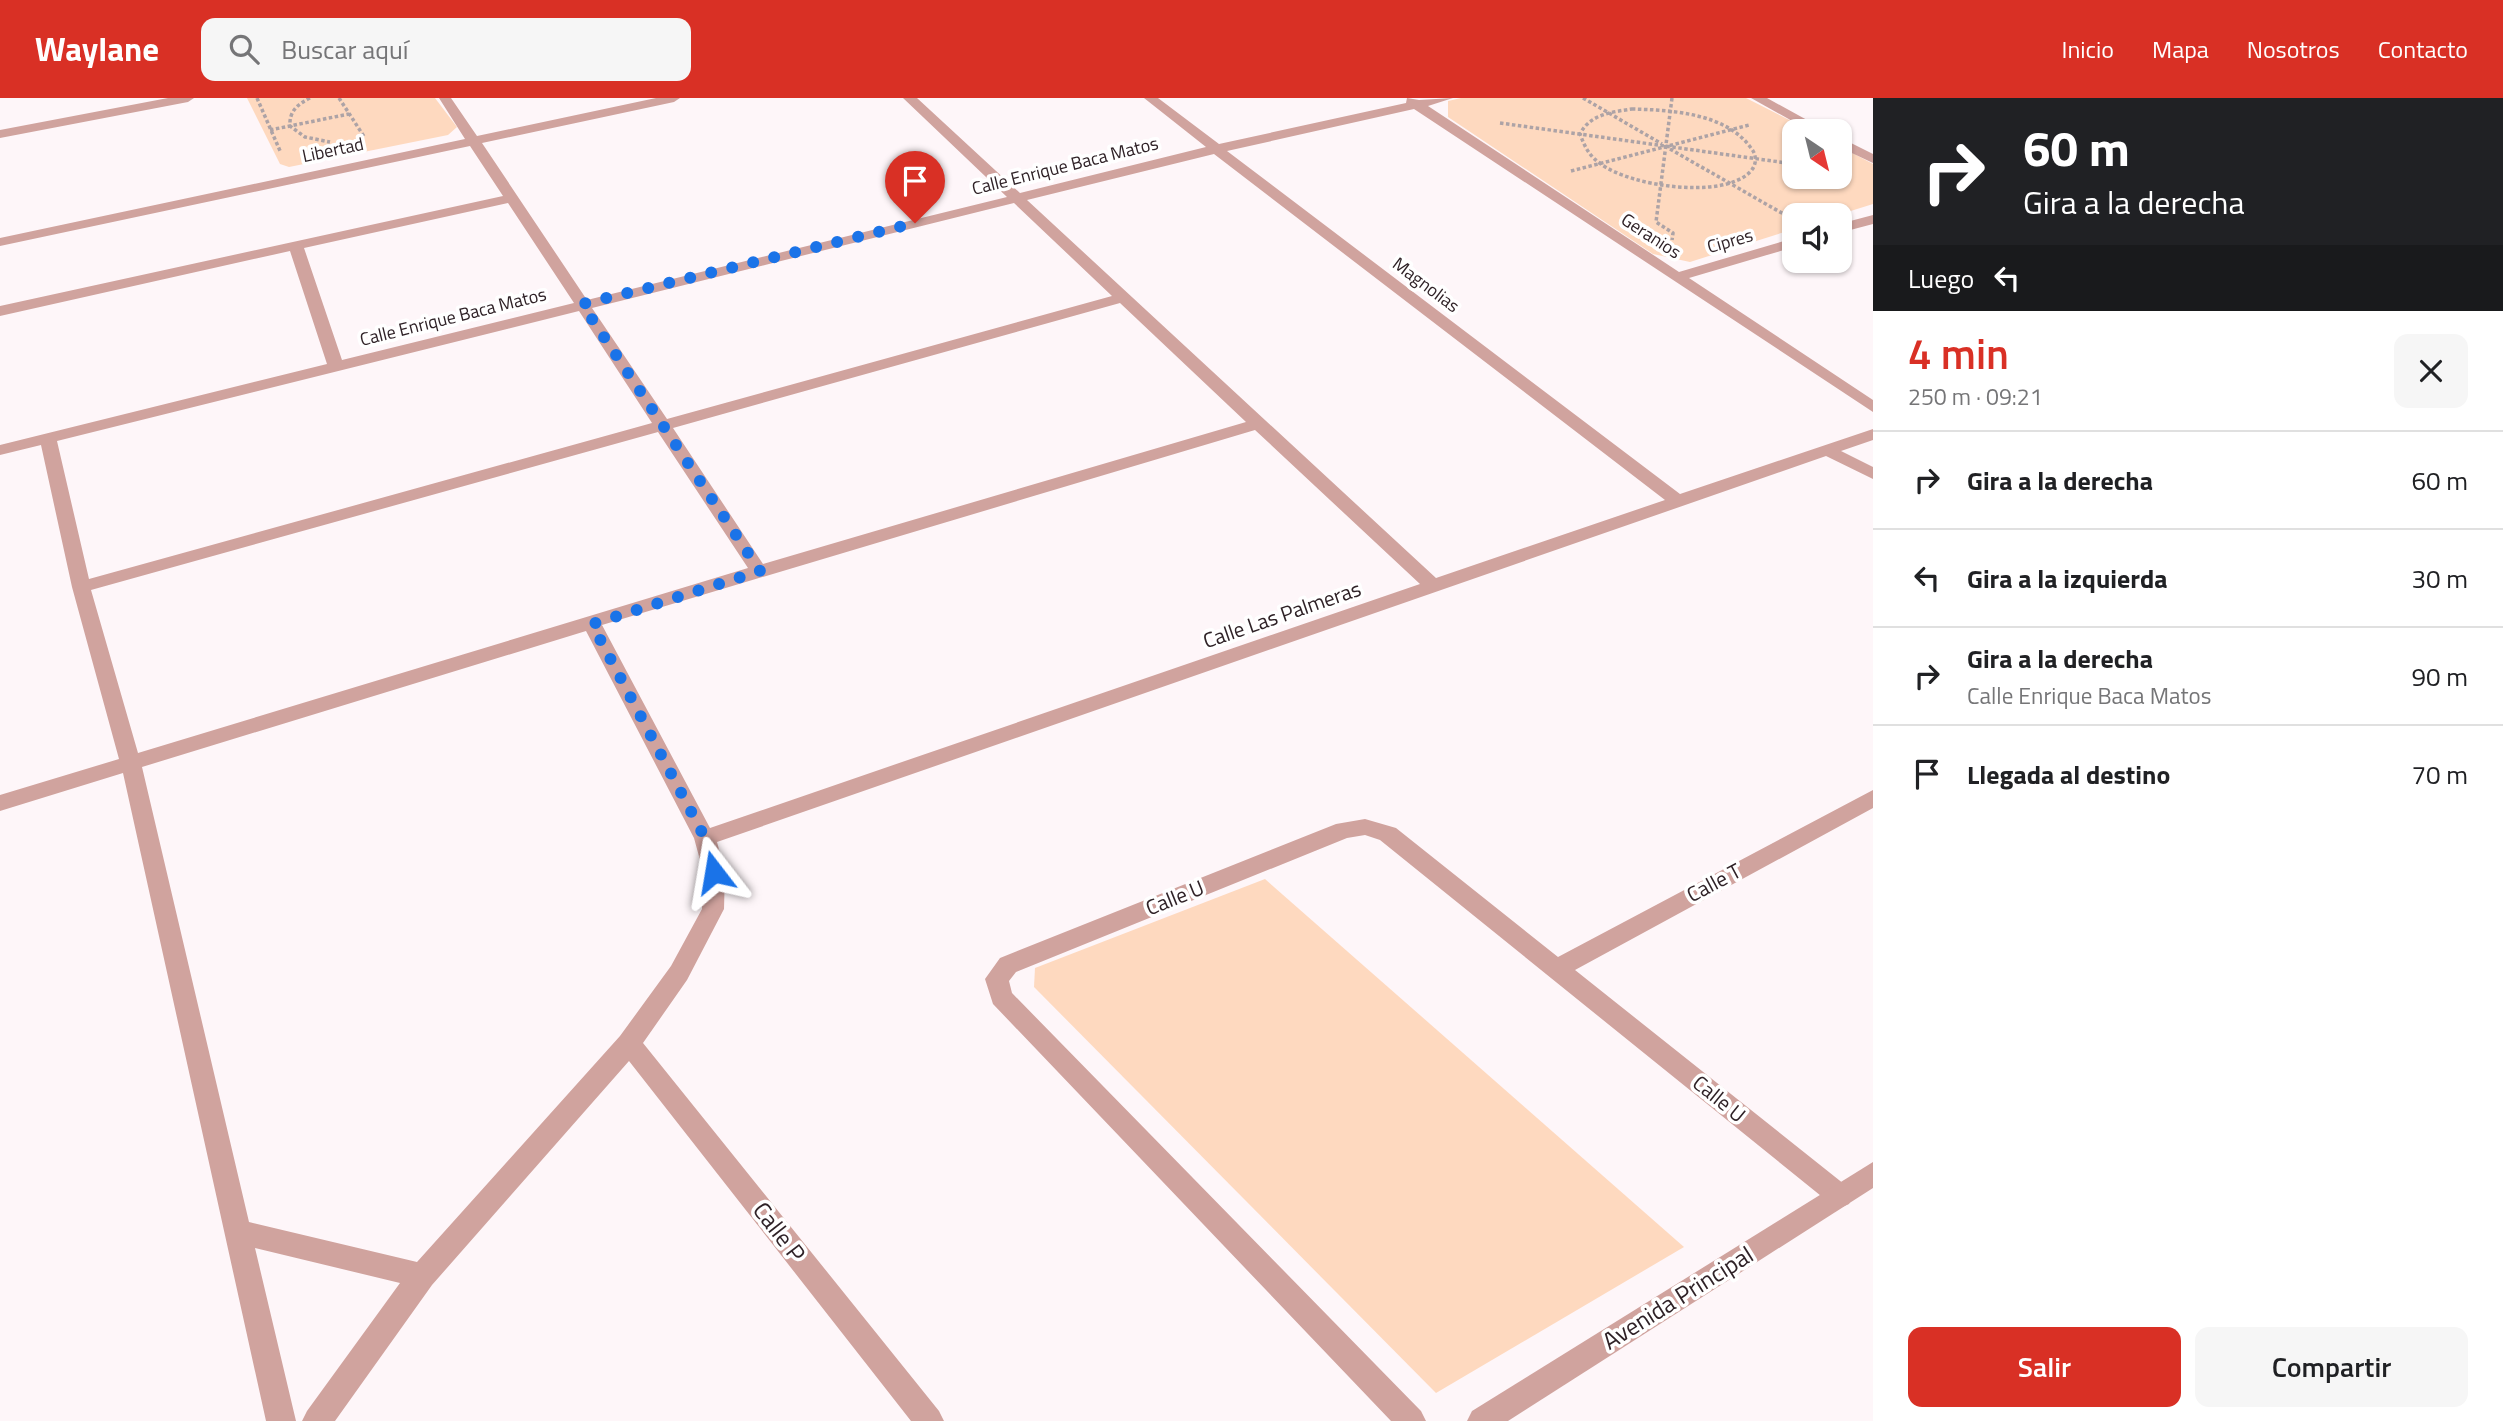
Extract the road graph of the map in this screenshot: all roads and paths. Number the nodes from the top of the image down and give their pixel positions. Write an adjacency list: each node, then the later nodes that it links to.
1 (188, 98): 22 (street)
2 (310, 98): 19 (path)
3 (339, 98): 15 (path)
4 (445, 98): 24 (street)
5 (674, 98): 24 (street, Libertad)
6 (909, 98): 38 (street)
7 (1150, 98): 29 (street, Magnolias)
8 (1447, 98): 12 (street, Calle Enrique Baca Matos)
9 (1583, 98): 14 (path)
10 (1672, 98): 13 (path)
11 (1756, 98): 16 (street)
12 (1412, 102): 29 (street, Calle Enrique Baca Matos); 46 (street, Geranios)
13 (1671, 111): 14 (path); 21 (path); 27 (path)
14 (1609, 113): 23 (path); 27 (path)
15 (349, 114): 19 (path); 25 (path)
16 (1797, 119)
17 (1490, 122): 23 (path)
18 (1753, 124): 21 (path)
19 (290, 126): 20 (path); 26 (path)
20 (270, 130)
21 (1730, 130): 27 (path); 30 (path)
22 (0, 134)
23 (1580, 134): 27 (path); 33 (path)
24 (472, 140): 37 (street); 42 (street, Libertad)
25 (353, 141)
26 (341, 142)
27 (1666, 146): 30 (path); 33 (path); 35 (path); 36 (path)
28 (1852, 148): 31 (street)
29 (1216, 149): 38 (street, Calle Enrique Baca Matos); 59 (street, Magnolias)
30 (1756, 159): 32 (path); 35 (path)
31 (1873, 159)
32 (1782, 162)
33 (1600, 164): 34 (path); 36 (path)
34 (1562, 173)
35 (1729, 184): 36 (path); 39 (path)
36 (1661, 185): 45 (path)
37 (511, 198): 44 (street); 48 (street)
38 (1018, 198): 47 (street); 48 (street, Calle Enrique Baca Matos)
39 (1782, 213)
40 (1873, 219): 41 (street)
41 (1852, 225)
42 (0, 242)
43 (1782, 246): 46 (street, Cipres)
44 (296, 247): 49 (street); 50 (street)
45 (1670, 248)
46 (1677, 277): 51 (street, Geranios)
47 (1125, 297): 52 (street); 53 (street)
48 (582, 304): 50 (street, Calle Enrique Baca Matos); 53 (street)
49 (0, 311)
50 (336, 366): 55 (street, Calle Enrique Baca Matos)
51 (1873, 408)
52 (1260, 424): 60 (street); 62 (street)
53 (663, 426): 60 (street); 61 (street)
54 (1873, 434): 57 (street, Calle Las Palmeras)
55 (48, 439): 56 (street, Calle Enrique Baca Matos); 61 (street)
56 (0, 450)
57 (1827, 450): 58 (street); 59 (street, Calle Las Palmeras)
58 (1873, 474)
59 (1679, 502): 62 (street, Calle Las Palmeras)
60 (760, 571): 63 (street)
61 (81, 587): 64 (street)
62 (1434, 587): 67 (street, Calle Las Palmeras)
63 (592, 624): 64 (street); 67 (street)
64 (131, 764): 66 (street); 72 (street)
65 (1873, 798): 68 (street, Calle T)
66 (0, 803)
67 (705, 838): 69 (street)
68 (1556, 969): 71 (street, Calle U); 77 (street, Calle U)
69 (629, 1043): 73 (street); 76 (street, Calle P)
70 (1873, 1174): 71 (street, Avenida Principal)
71 (1840, 1196): 78 (street, Avenida Principal)
72 (238, 1232): 73 (street); 74 (street)
73 (422, 1276): 75 (street)
74 (281, 1421)
75 (317, 1421)
76 (929, 1421)
77 (1412, 1421)
78 (1482, 1421)

